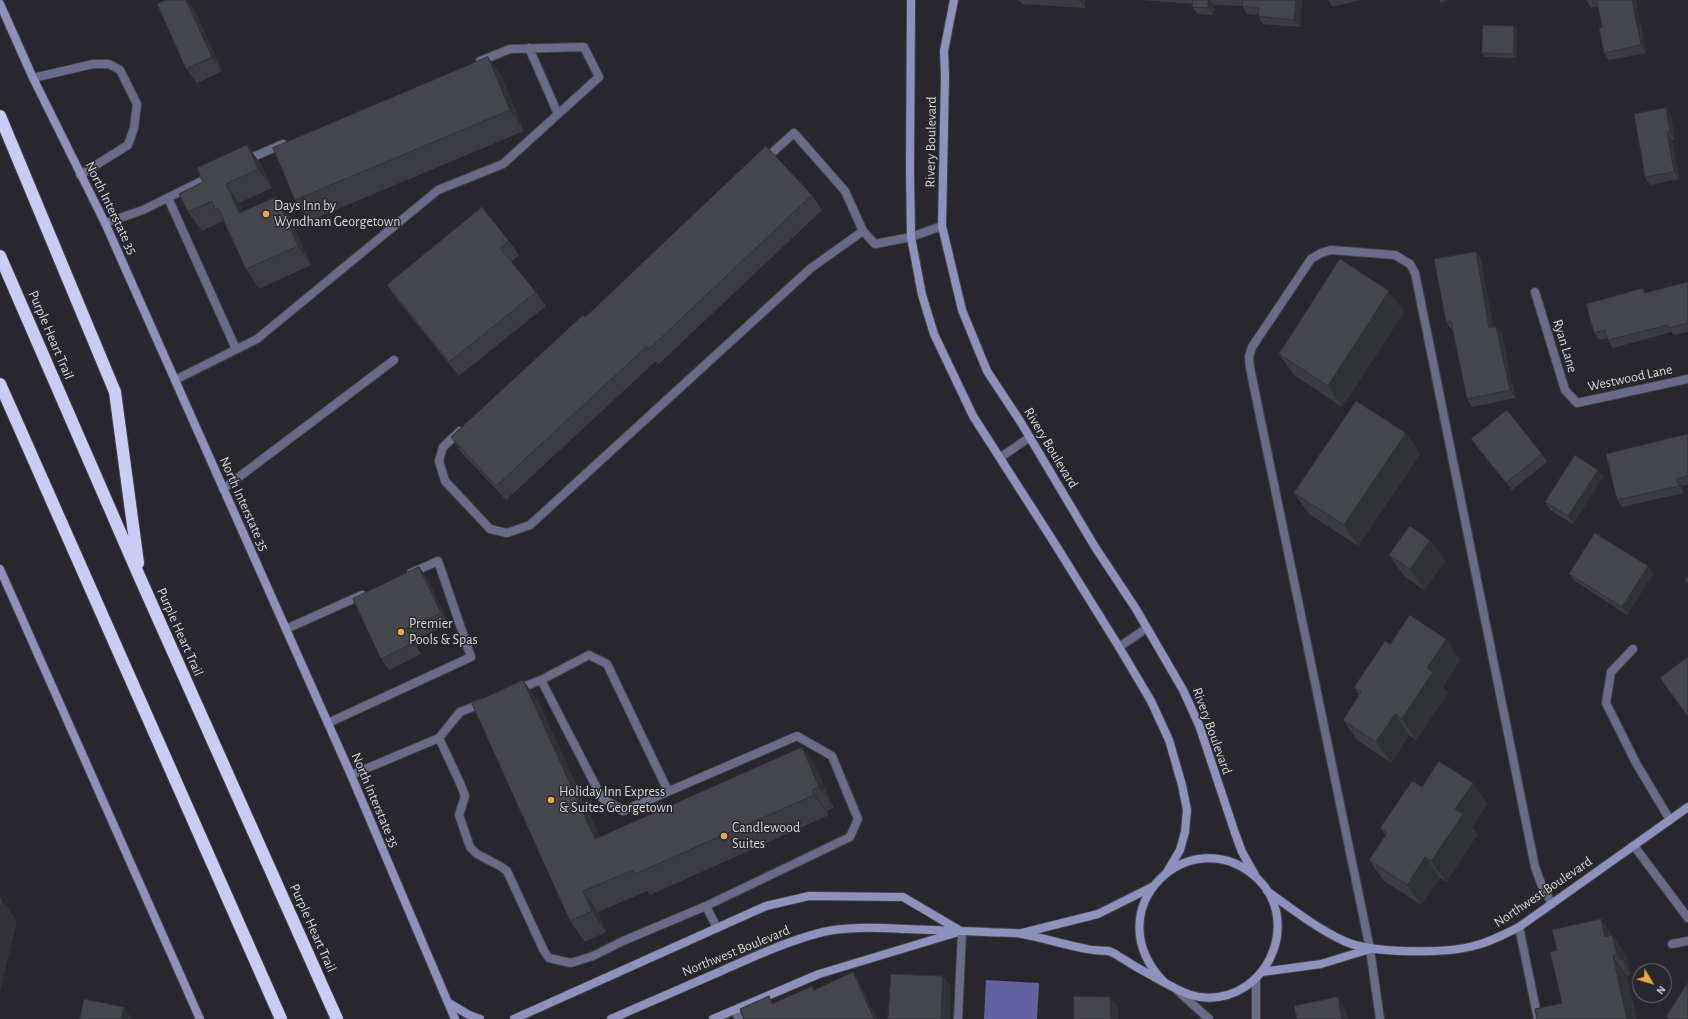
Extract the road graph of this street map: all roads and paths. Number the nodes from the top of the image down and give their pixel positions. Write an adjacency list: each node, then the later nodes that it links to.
1 (911, 0): 18 (street, Rivery Boulevard)
2 (954, 0): 16 (street, Rivery Boulevard)
3 (0, 4): 6 (street, North Interstate 35)
4 (529, 48): 5 (street); 7 (street); 7 (street)
5 (474, 64)
6 (33, 78): 13 (street, North Interstate 35); 13 (street)
7 (558, 114): 21 (street)
8 (0, 116): 33 (highway)
9 (293, 140): 10 (street)
10 (236, 165)
11 (758, 165): 17 (street)
12 (223, 171): 14 (street)
13 (80, 175): 15 (street, North Interstate 35)
14 (168, 198): 15 (street); 21 (street)
15 (105, 223): 24 (street, North Interstate 35)
16 (942, 226): 18 (street); 28 (street, Rivery Boulevard)
17 (863, 231): 18 (street); 27 (street)
18 (911, 237): 29 (street, Rivery Boulevard)
19 (0, 256): 33 (highway, Purple Heart Trail)
20 (1535, 292): 26 (street, Ryan Lane)
21 (236, 349): 24 (street)
22 (394, 360): 30 (street)
23 (1688, 379): 26 (street, Westwood Lane)
24 (175, 380): 30 (street, North Interstate 35)
25 (0, 384): 70 (highway)
26 (1577, 403)
27 (466, 426)
28 (1030, 438): 29 (street); 35 (street, Rivery Boulevard)
29 (1000, 457): 37 (street, Rivery Boulevard)
30 (224, 489): 36 (street, North Interstate 35)
31 (0, 570): 69 (street)
32 (403, 577): 42 (street)
33 (140, 578): 71 (highway, Purple Heart Trail)
34 (367, 593): 36 (street)
35 (1147, 628): 37 (street); 50 (street, Rivery Boulevard)
36 (286, 629): 42 (street, North Interstate 35)
37 (1119, 647): 49 (street, Rivery Boulevard)
38 (1633, 649): 47 (street)
39 (541, 680): 40 (street); 45 (street); 45 (street)
40 (511, 692)
41 (489, 700): 43 (street)
42 (328, 723): 44 (street, North Interstate 35)
43 (439, 738): 44 (street); 54 (street)
44 (351, 775): 67 (street, North Interstate 35)
45 (668, 791): 54 (street)
46 (1688, 807): 47 (street, Northwest Boulevard)
47 (1670, 820): 48 (street, Northwest Boulevard)
48 (1634, 846): 53 (street, Northwest Boulevard); 55 (street)
49 (1167, 872): 50 (street); 51 (street)
50 (1258, 879): 52 (street)
51 (1152, 887): 59 (street, Northwest Boulevard); 65 (street)
52 (1267, 890): 62 (street, Northwest Boulevard); 63 (street)
53 (1552, 904): 56 (street, Northwest Boulevard); 62 (street)
54 (706, 906): 57 (street)
55 (1688, 918)
56 (1519, 927): 62 (street, Northwest Boulevard); 82 (street)
57 (718, 928): 58 (street); 74 (street)
58 (962, 931): 59 (street, Northwest Boulevard); 68 (street); 75 (street, Northwest Boulevard); 78 (street)
59 (1020, 934): 65 (street, Northwest Boulevard)
60 (1688, 941): 61 (street)
61 (1672, 944)
62 (1370, 949): 63 (street, Northwest Boulevard); 81 (street)
63 (1262, 972): 64 (street)
64 (1256, 979): 66 (street); 80 (street)
65 (1164, 982): 66 (street)
66 (1177, 991): 79 (street)
67 (448, 1003): 72 (street, North Interstate 35); 73 (street)
68 (735, 1010): 76 (street); 77 (street)
69 (200, 1019)
70 (281, 1019)
71 (337, 1019)
72 (455, 1019)
73 (480, 1019)
74 (514, 1019)
75 (611, 1019)
76 (713, 1019)
77 (739, 1019)
78 (958, 1019)
79 (1209, 1019)
80 (1256, 1019)
81 (1380, 1019)
82 (1538, 1019)

